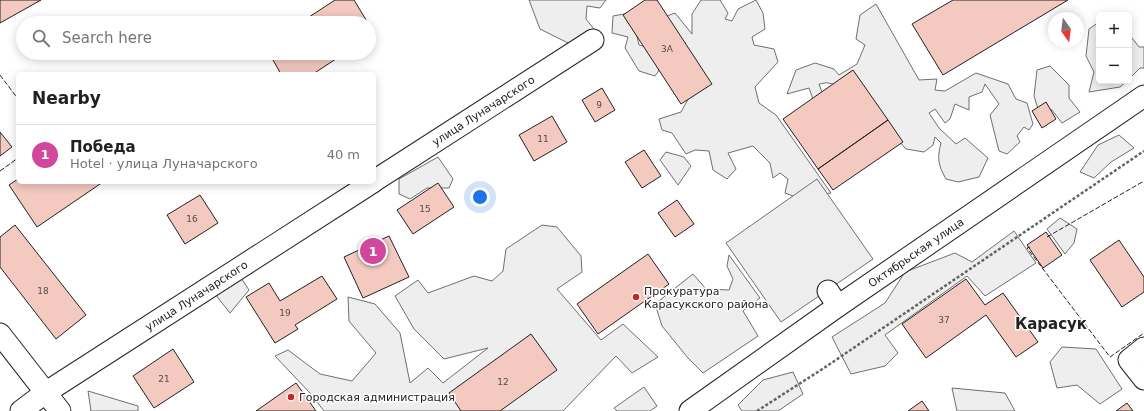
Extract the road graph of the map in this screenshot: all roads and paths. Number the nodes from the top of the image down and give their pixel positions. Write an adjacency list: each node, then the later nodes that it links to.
1 (593, 40): 4 (street, улица Луначарского)
2 (1144, 96): 12 (street, Октябрьская улица)
3 (1144, 151): 13 (path)
4 (376, 180)
5 (370, 184): 9 (street, улица Луначарского)
6 (0, 334): 9 (street)
7 (1144, 348): 8 (street)
8 (1144, 380)
9 (45, 393): 10 (street, улица Луначарского); 11 (street)
10 (22, 411)
11 (60, 411)
12 (690, 411)
13 (757, 411)

